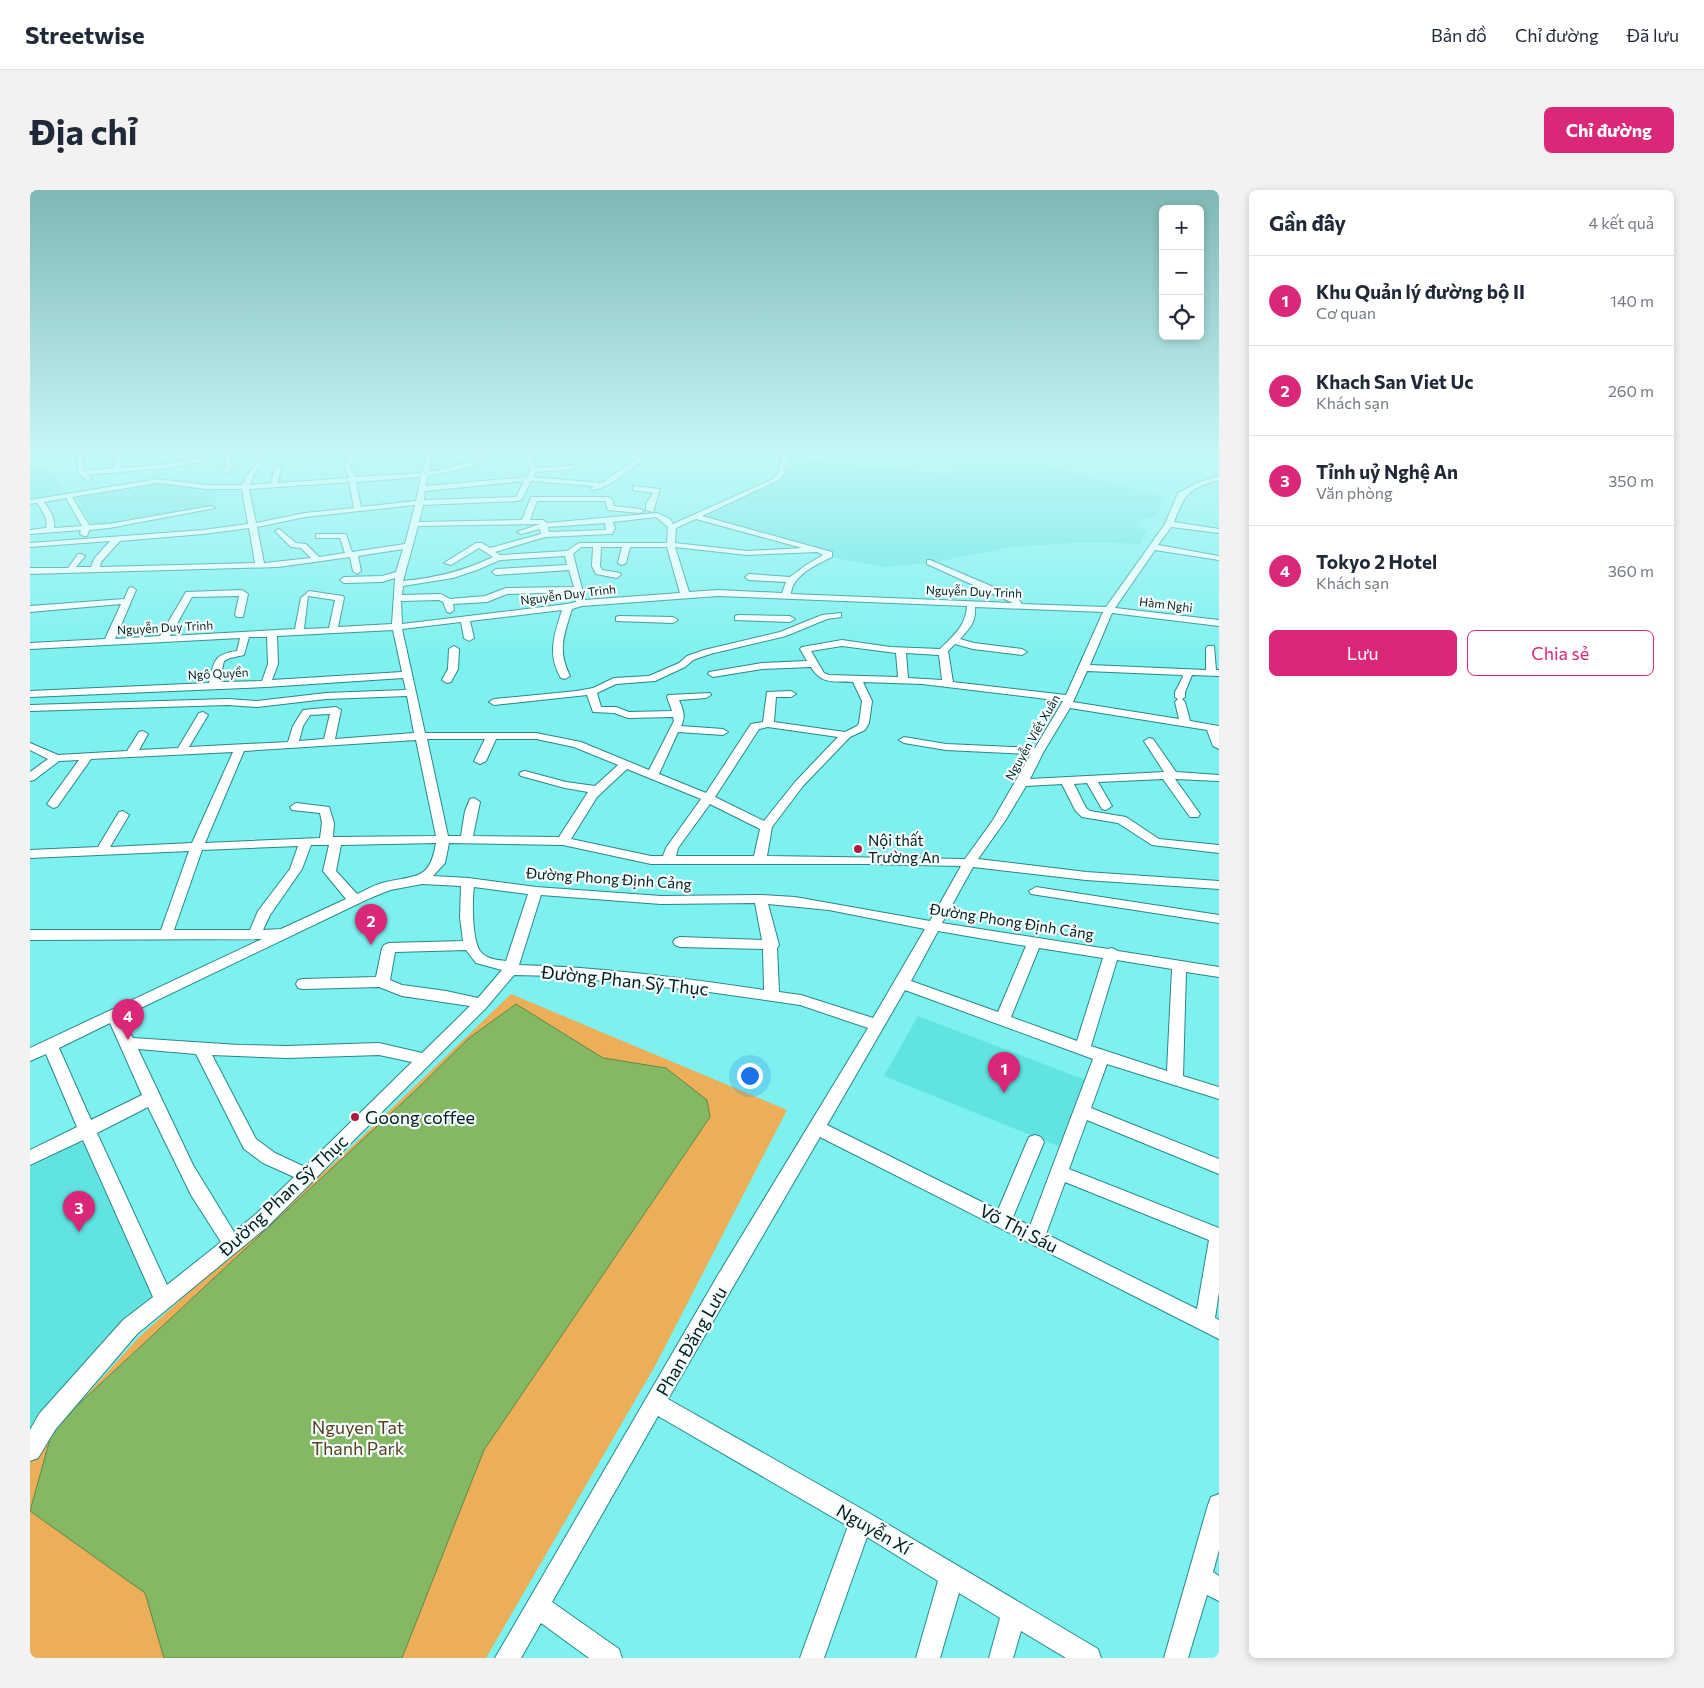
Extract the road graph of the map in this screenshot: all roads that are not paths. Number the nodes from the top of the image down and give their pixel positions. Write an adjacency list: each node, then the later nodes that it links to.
1 (415, 524): 33 (street)
2 (545, 524): 23 (street)
3 (1169, 524): 34 (street, Nguyễn Viết Xuân)
4 (51, 525): 18 (street)
5 (84, 525): 17 (street)
6 (113, 525): 17 (street)
7 (214, 525): 15 (street); 26 (street)
8 (259, 525): 15 (street)
9 (543, 525): 22 (street)
10 (610, 525): 23 (street)
11 (670, 525): 16 (street)
12 (678, 525): 16 (street)
13 (725, 525): 35 (street)
14 (1173, 525): 19 (street)
15 (253, 526): 48 (street)
16 (672, 527): 27 (street)
17 (86, 528): 18 (street); 29 (street)
18 (49, 530): 20 (street)
19 (1219, 531)
20 (30, 532)
21 (279, 532): 43 (street)
22 (521, 532)
23 (545, 535): 36 (street)
24 (318, 536): 39 (street)
25 (690, 538): 27 (street)
26 (116, 540): 29 (street); 50 (street)
27 (671, 540): 32 (street); 37 (street); 61 (street)
28 (740, 541): 37 (street)
29 (80, 542): 30 (street)
30 (30, 545)
31 (597, 545): 32 (street); 38 (street); 54 (street)
32 (627, 545): 46 (street)
33 (408, 546): 39 (street); 56 (street)
34 (1153, 547): 42 (street); 71 (street, Nguyễn Viết Xuân)
35 (818, 550): 37 (street); 58 (street)
36 (489, 551): 41 (street); 44 (street)
37 (738, 552)
38 (569, 553): 41 (street); 49 (street)
39 (351, 554): 43 (street); 52 (street)
40 (81, 556): 51 (street)
41 (498, 558): 45 (street)
42 (1219, 558)
43 (317, 559): 48 (street)
44 (448, 563)
45 (489, 563): 49 (street); 56 (street)
46 (622, 563)
47 (932, 563): 68 (street)
48 (260, 565): 50 (street)
49 (571, 567): 59 (street)
50 (95, 569): 51 (street)
51 (70, 570): 53 (street)
52 (357, 571)
53 (31, 573)
54 (617, 575)
55 (749, 577): 58 (street)
56 (399, 579): 57 (street); 63 (street)
57 (344, 580)
58 (792, 580): 62 (street)
59 (579, 588): 65 (street); 66 (street)
60 (132, 590): 64 (street)
61 (685, 594): 62 (street, Nguyễn Duy Trinh); 66 (street, Nguyễn Duy Trinh)
62 (786, 596): 67 (street, Nguyễn Duy Trinh)
63 (396, 598): 65 (street); 81 (street)
64 (126, 600): 70 (street); 89 (street)
65 (448, 602): 79 (street)
66 (581, 603): 69 (street, Nguyễn Duy Trinh)
67 (971, 604): 68 (street, Nguyễn Duy Trinh); 88 (street)
68 (1017, 606): 71 (street, Nguyễn Duy Trinh)
69 (568, 607): 75 (street, Nguyễn Duy Trinh); 102 (street)
70 (30, 609)
71 (1109, 610): 80 (street, Hàm Nghi); 97 (street, Nguyễn Viết Xuân)
72 (838, 614): 109 (street)
73 (240, 615): 87 (street)
74 (738, 618): 77 (street)
75 (464, 619): 79 (street, Nguyễn Duy Trinh); 86 (street)
76 (619, 619): 78 (street)
77 (790, 619)
78 (673, 620)
79 (453, 621): 81 (street, Nguyễn Duy Trinh)
80 (1219, 624)
81 (397, 627): 82 (street, Nguyễn Duy Trinh); 101 (street)
82 (334, 630): 83 (street, Nguyễn Duy Trinh); 83 (street)
83 (299, 632): 84 (street, Nguyễn Duy Trinh)
84 (272, 634): 85 (street, Nguyễn Duy Trinh); 106 (street)
85 (245, 635): 87 (street, Nguyễn Duy Trinh); 108 (street)
86 (468, 638)
87 (163, 640): 89 (street, Nguyễn Duy Trinh)
88 (954, 640): 94 (street); 95 (street)
89 (108, 643): 90 (street, Nguyễn Duy Trinh)
90 (30, 646)
91 (1211, 648): 99 (street)
92 (454, 649): 104 (street)
93 (901, 650): 94 (street); 96 (street); 105 (street)
94 (943, 652): 107 (street)
95 (1022, 652)
96 (814, 664): 100 (street); 103 (street)
97 (1085, 668): 98 (street); 115 (street, Nguyễn Viết Xuân)
98 (1186, 671): 99 (street); 120 (street)
99 (1215, 673)
100 (713, 674)
101 (407, 675): 106 (street, Ngô Quyền); 110 (street)
102 (565, 676)
103 (857, 679): 105 (street); 126 (street)
104 (446, 680)
105 (904, 680): 107 (street)
106 (266, 684): 108 (street, Ngô Quyền)
107 (948, 684): 115 (street)
108 (213, 686): 111 (street, Ngô Quyền)
109 (591, 691): 114 (street); 117 (street)
110 (411, 692): 116 (street); 127 (street)
111 (30, 694)
112 (791, 694): 119 (street)
113 (706, 695): 117 (street)
114 (494, 702)
115 (1068, 702): 120 (street); 135 (street, Nguyễn Viết Xuân)
116 (30, 708)
117 (678, 714): 122 (street)
118 (203, 715): 136 (street)
119 (768, 724): 126 (street); 151 (street)
120 (1184, 724): 121 (street)
121 (1215, 728): 133 (street)
122 (674, 729): 123 (street); 144 (street)
123 (723, 732)
124 (143, 734): 137 (street)
125 (494, 735): 127 (street); 140 (street); 141 (street)
126 (846, 735): 158 (street)
127 (420, 736): 130 (street); 160 (street)
128 (904, 740): 135 (street)
129 (1149, 741): 143 (street)
130 (329, 742): 131 (street); 131 (street)
131 (294, 745): 134 (street)
132 (30, 746): 139 (street)
133 (1219, 746)
134 (240, 748): 136 (street); 164 (street)
135 (1038, 751): 149 (street, Nguyễn Viết Xuân)
136 (181, 752): 137 (street)
137 (130, 755): 138 (street)
138 (87, 757): 139 (street); 153 (street)
139 (56, 758): 145 (street)
140 (480, 761)
141 (624, 765): 144 (street); 150 (street)
142 (525, 774): 150 (street)
143 (1169, 775): 146 (street); 147 (street); 156 (street)
144 (652, 776): 151 (street)
145 (30, 778)
146 (1219, 778)
147 (1091, 780): 148 (street); 154 (street)
148 (1067, 782): 149 (street); 165 (street)
149 (1022, 783): 170 (street, Nguyễn Viết Xuân)
150 (597, 790): 162 (street)
151 (708, 798): 158 (street); 168 (street)
152 (474, 802): 159 (street)
153 (53, 804)
154 (1106, 806)
155 (296, 807): 161 (street)
156 (1194, 814)
157 (123, 815): 166 (street)
158 (766, 827): 169 (street)
159 (466, 839): 160 (street); 162 (street)
160 (443, 840): 161 (street); 171 (street)
161 (331, 841): 163 (street); 177 (street)
162 (563, 841): 168 (street)
163 (306, 842): 164 (street); 180 (street)
164 (197, 847): 166 (street); 181 (street)
165 (1219, 849)
166 (101, 852): 167 (street)
167 (30, 854)
168 (668, 860): 169 (street)
169 (760, 861): 170 (street)
170 (969, 863): 173 (street); 179 (street, Nguyễn Viết Xuân)
171 (422, 880): 172 (street, Đường Phong Định Cảng); 177 (street, Đường Phong Định Cảng)
172 (468, 882): 174 (street, Đường Phong Định Cảng); 186 (street)
173 (1219, 885)
174 (536, 891): 176 (street, Đường Phong Định Cảng); 190 (street)
175 (1036, 891): 178 (street)
176 (760, 899): 179 (street, Đường Phong Định Cảng); 187 (street)
177 (355, 900): 182 (street, Đường Phong Định Cảng)
178 (1219, 919)
179 (933, 926): 185 (street, Đường Phong Định Cảng); 193 (street, Nguyễn Viết Xuân)
180 (255, 933): 181 (street); 182 (street)
181 (166, 934): 183 (street)
182 (286, 934): 197 (street, Đường Phong Định Cảng)
183 (30, 935)
184 (680, 942): 187 (street)
185 (1035, 942): 188 (street, Đường Phong Định Cảng); 198 (street)
186 (469, 945): 190 (street); 192 (street)
187 (772, 945): 195 (street)
188 (1112, 953): 189 (street, Đường Phong Định Cảng); 203 (street)
189 (1180, 966): 191 (street, Đường Phong Định Cảng); 207 (street)
190 (510, 968): 195 (street, Đường Phan Sỹ Thục); 196 (street, Đường Phan Sỹ Thục)
191 (1219, 972)
192 (382, 982): 194 (street); 196 (street)
193 (902, 983): 198 (street); 199 (street, Nguyễn Viết Xuân)
194 (303, 984)
195 (771, 996): 199 (street, Đường Phan Sỹ Thục)
196 (481, 1004): 206 (street, Đường Phan Sỹ Thục)
197 (114, 1016): 200 (street); 201 (street, Đường Phong Định Cảng)
198 (1002, 1020): 203 (street)
199 (877, 1025): 211 (street, Phan Đăng Lưu)
200 (129, 1043): 202 (street); 209 (street)
201 (50, 1046): 204 (street, Đường Phong Định Cảng); 212 (street)
202 (202, 1048): 206 (street); 217 (street)
203 (1083, 1048): 205 (street)
204 (30, 1055)
205 (1102, 1056): 207 (street); 210 (street)
206 (425, 1059): 217 (street, Đường Phan Sỹ Thục)
207 (1175, 1080): 208 (street)
208 (1219, 1093)
209 (152, 1098): 212 (street); 221 (street)
210 (1082, 1111): 215 (street); 216 (street)
211 (818, 1128): 218 (street, Võ Thị Sáu); 224 (street, Phan Đăng Lưu)
212 (87, 1129): 214 (street); 222 (street)
213 (1035, 1142): 218 (street)
214 (30, 1158)
215 (1219, 1167)
216 (1059, 1172): 219 (street); 220 (street)
217 (308, 1174): 221 (street, Đường Phan Sỹ Thục)
218 (1003, 1220): 219 (street, Võ Thị Sáu)
219 (1036, 1236): 223 (street, Võ Thị Sáu)
220 (1219, 1237): 223 (street)
221 (232, 1244): 222 (street, Đường Phan Sỹ Thục)
222 (164, 1300): 225 (street, Đường Phan Sỹ Thục)
223 (1211, 1326)
224 (656, 1403): 227 (street, Nguyễn Xí); 230 (street, Phan Đăng Lưu)
225 (30, 1450)
226 (1219, 1505): 229 (street)
227 (861, 1521): 228 (street, Nguyễn Xí); 234 (street)
228 (952, 1575): 231 (street, Nguyễn Xí); 235 (street)
229 (1210, 1584): 238 (street)
230 (537, 1606): 232 (street, Phan Đăng Lưu); 233 (street)
231 (1014, 1612): 236 (street); 237 (street, Nguyễn Xí)
232 (507, 1658)
233 (610, 1658)
234 (812, 1658)
235 (928, 1658)
236 (1001, 1658)
237 (1089, 1658)
238 (1176, 1658)

